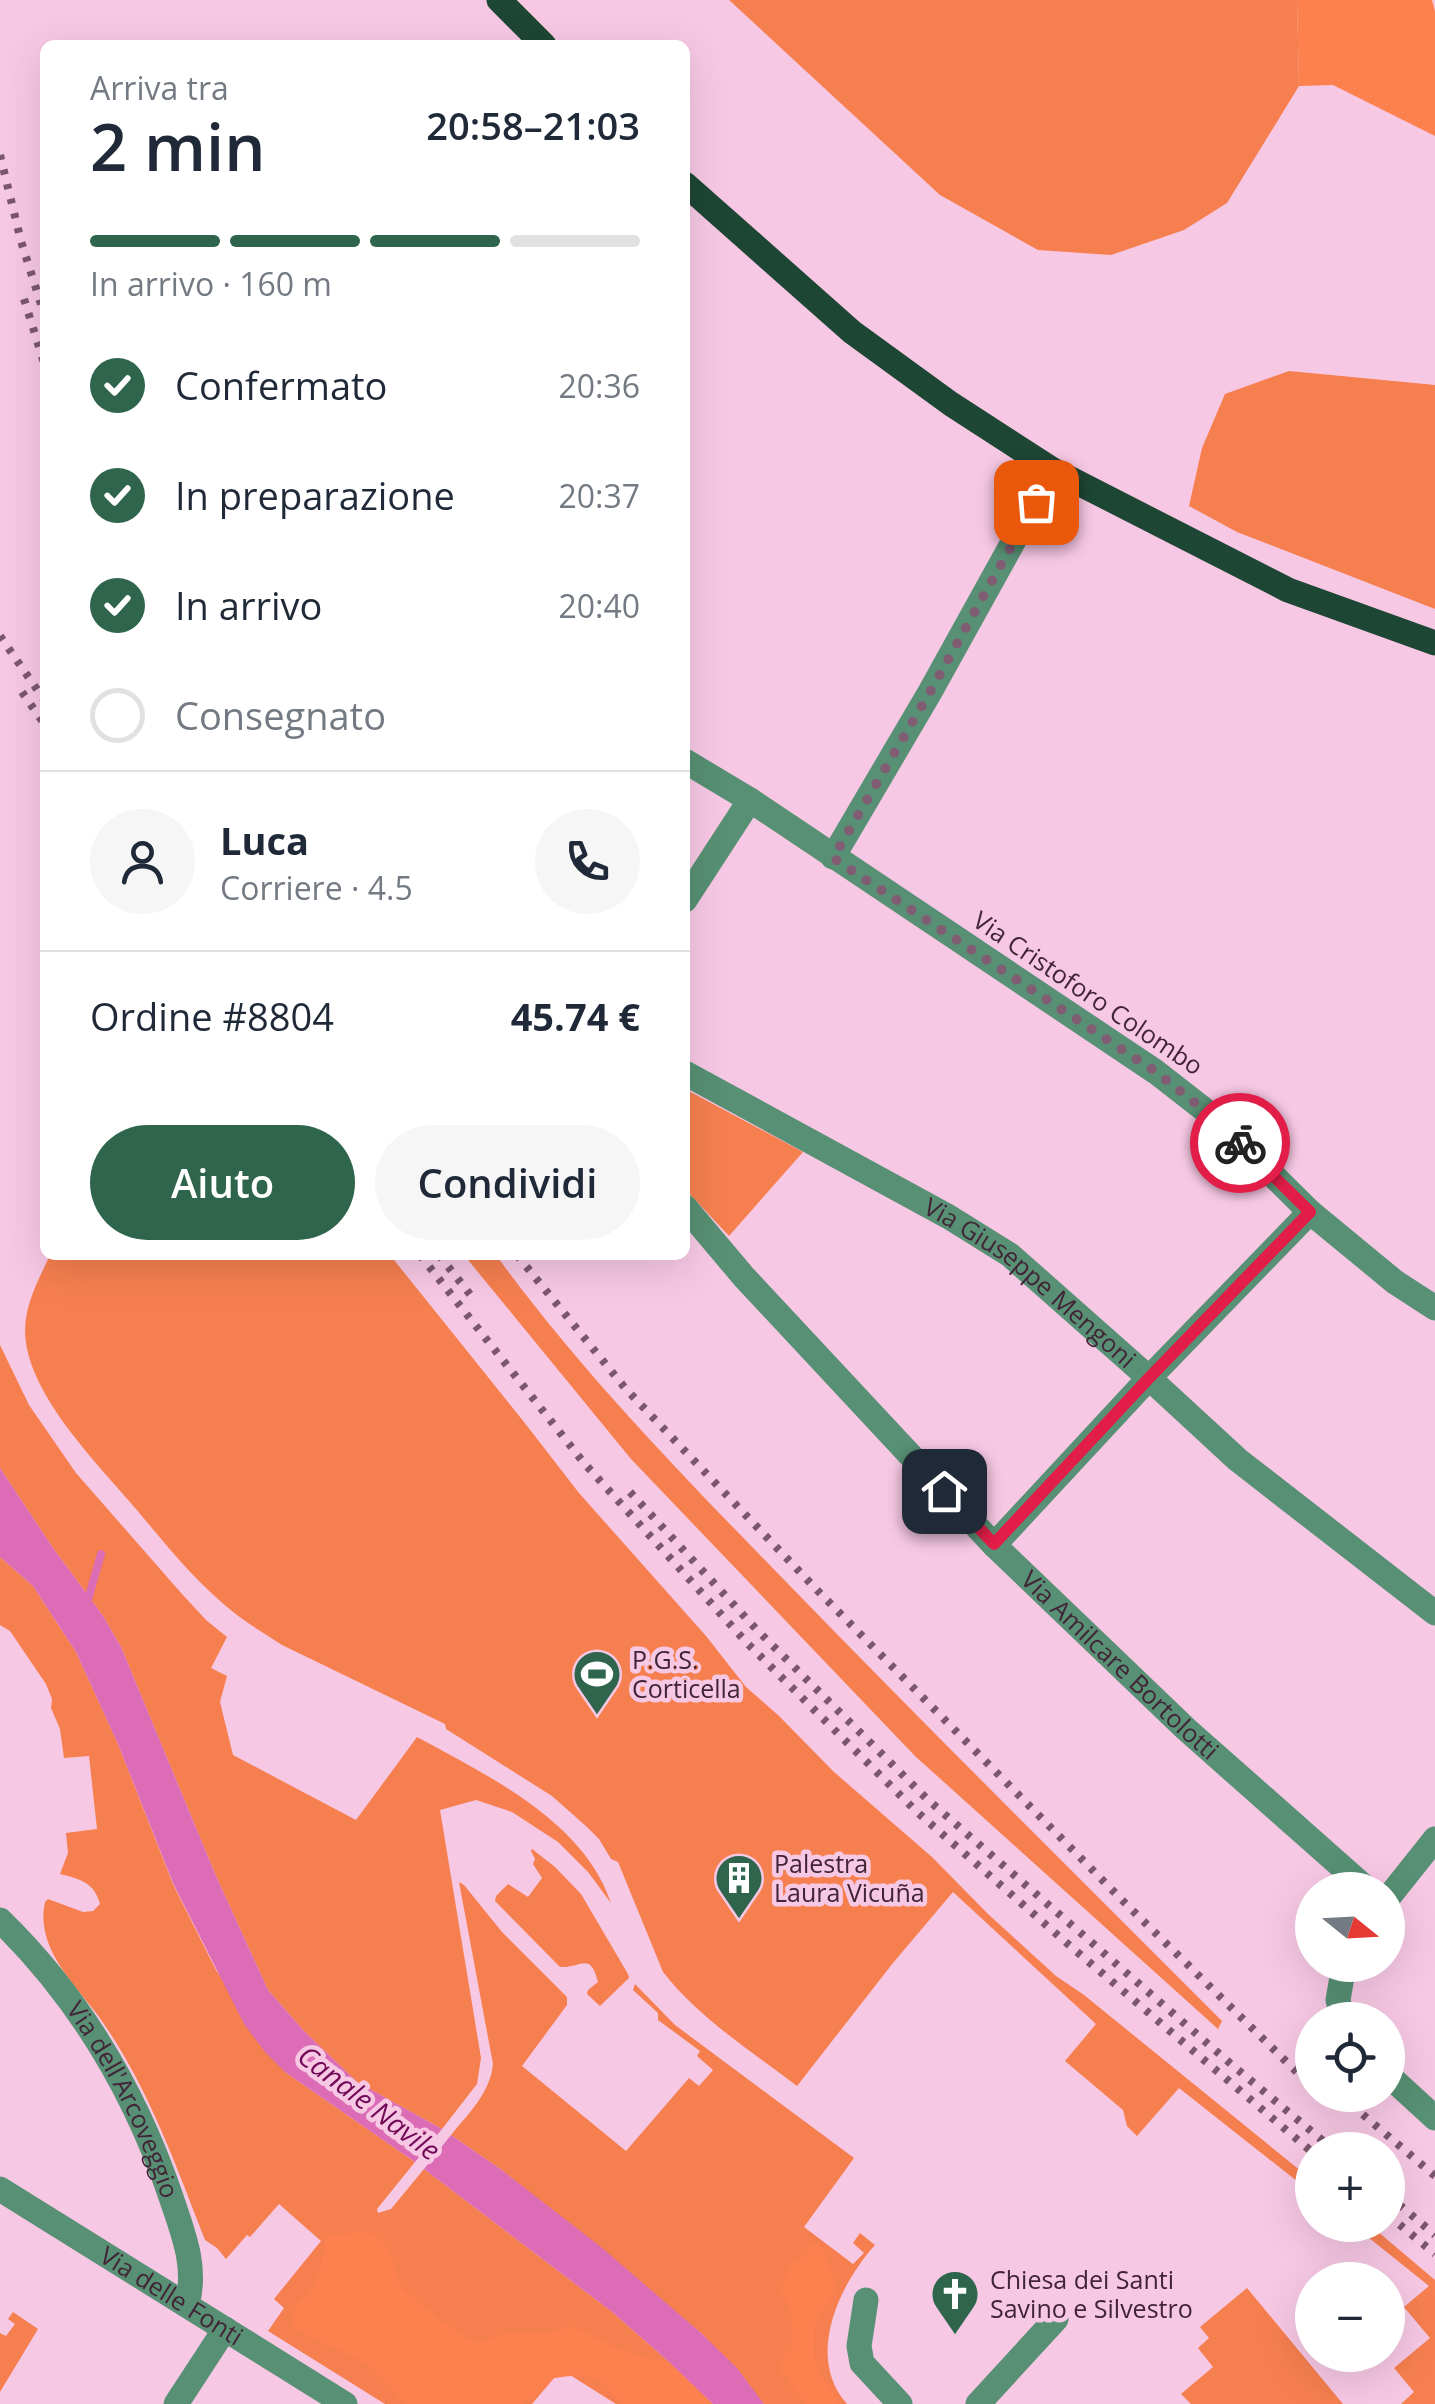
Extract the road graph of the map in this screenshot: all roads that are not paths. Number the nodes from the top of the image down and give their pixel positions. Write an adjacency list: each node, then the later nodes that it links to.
1 (499, 0): 2 (main road)
2 (539, 40)
3 (690, 188): 4 (main road)
4 (1053, 470): 5 (main road); 8 (street)
5 (1435, 643)
6 (690, 764): 7 (street, Via Cristoforo Colombo)
7 (750, 800): 8 (street, Via Cristoforo Colombo); 9 (street)
8 (833, 858): 11 (street, Via Cristoforo Colombo)
9 (690, 892)
10 (690, 1075): 14 (street, Via Giuseppe Mengoni)
11 (1310, 1212): 13 (street, Via Cristoforo Colombo); 14 (street)
12 (690, 1213): 15 (street, Via Amilcare Bortolotti)
13 (1435, 1308)
14 (1149, 1378): 15 (street); 16 (street, Via Giuseppe Mengoni)
15 (994, 1544): 18 (street, Via Amilcare Bortolotti)
16 (1435, 1613)
17 (1435, 1839): 19 (street)
18 (1348, 1872)
19 (1422, 1874)
20 (0, 1920): 25 (street, Via dell'Arcoveggio)
21 (1405, 2091): 22 (street)
22 (1435, 2118)
23 (0, 2189): 25 (street, Via delle Fonti)
24 (866, 2300): 30 (street)
25 (188, 2305): 27 (street, Via delle Fonti)
26 (1056, 2320): 31 (street)
27 (225, 2329): 28 (street); 29 (street, Via delle Fonti)
28 (176, 2404)
29 (345, 2404)
30 (900, 2404)
31 (978, 2404)

